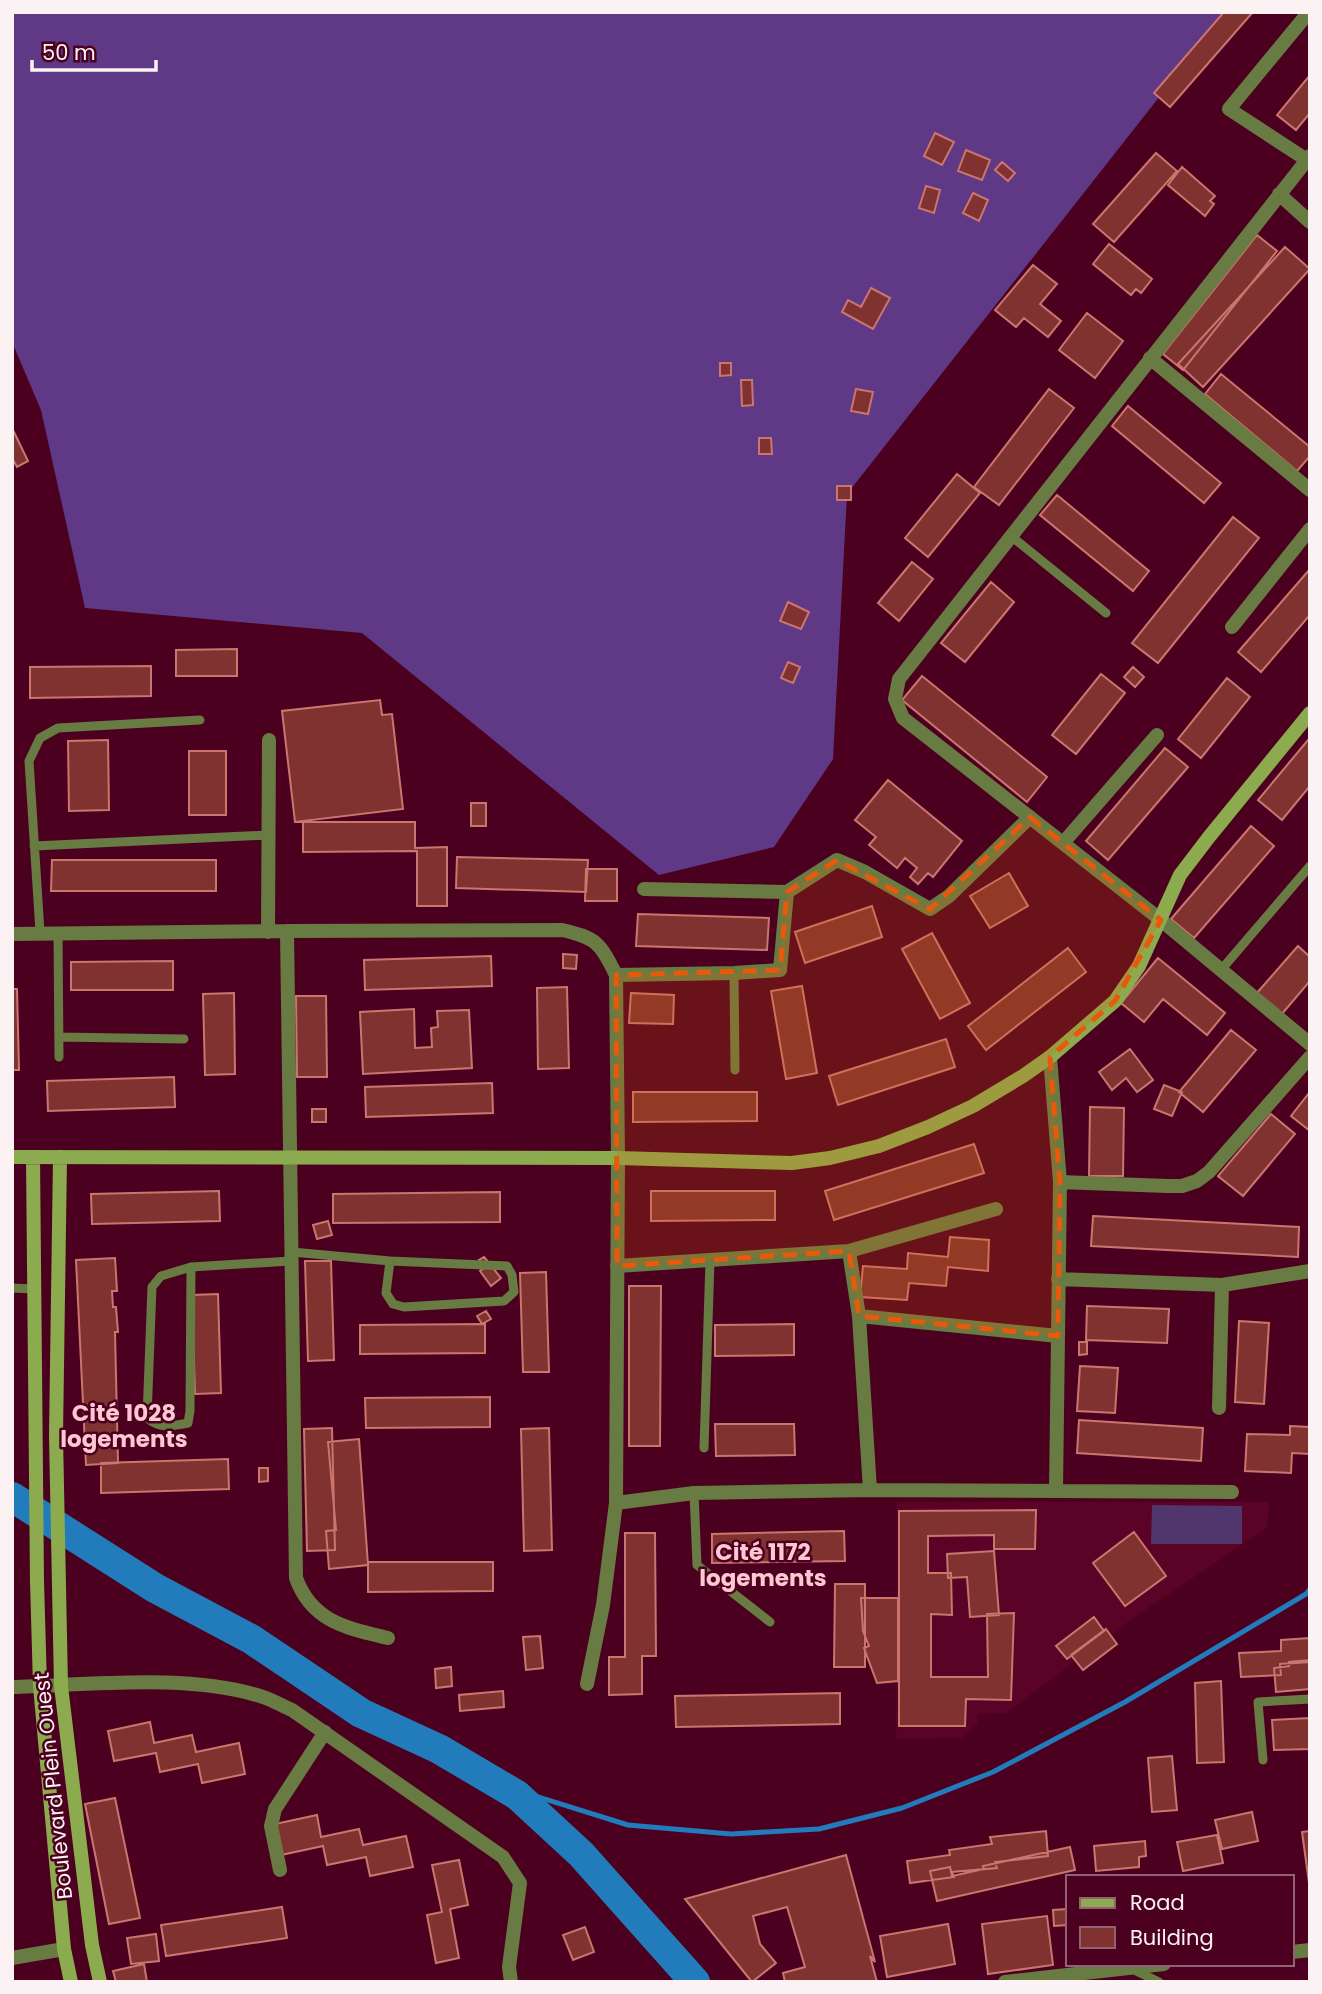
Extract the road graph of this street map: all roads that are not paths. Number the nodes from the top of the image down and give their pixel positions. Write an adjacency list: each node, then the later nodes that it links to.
1 (1309, 12): 2 (street)
2 (1308, 158): 3 (street)
3 (1279, 194): 4 (street); 5 (street)
4 (1310, 222)
5 (1150, 358): 6 (street); 8 (street)
6 (1310, 490)
7 (1310, 529): 10 (street)
8 (1011, 536): 9 (lane); 15 (street)
9 (1106, 613)
10 (1233, 627)
11 (1310, 713): 22 (main road)
12 (200, 720): 18 (lane)
13 (1157, 735): 17 (street)
14 (268, 740): 16 (street)
15 (1030, 817): 17 (street); 21 (street)
16 (268, 835): 18 (lane); 25 (street)
17 (1063, 843): 22 (street)
18 (34, 846): 23 (lane)
19 (1310, 866): 28 (lane)
20 (644, 889): 21 (street)
21 (787, 892): 29 (street)
22 (1161, 920): 28 (street); 35 (main road)
23 (40, 932): 24 (street); 27 (street)
24 (58, 932): 25 (street); 31 (lane)
25 (268, 932): 26 (street)
26 (287, 932): 30 (street); 41 (street)
27 (12, 934)
28 (1221, 970): 33 (street)
29 (734, 973): 30 (street); 37 (lane)
30 (615, 975): 42 (street)
31 (60, 1038): 32 (lane); 34 (lane)
32 (184, 1039)
33 (1310, 1044)
34 (59, 1057)
35 (1051, 1057): 42 (main road); 43 (street)
36 (1310, 1057): 43 (street)
37 (735, 1070)
38 (12, 1157): 39 (main road)
39 (33, 1157): 40 (main road); 55 (main road, Boulevard Plein Ouest)
40 (60, 1157): 41 (main road); 69 (main road, Boulevard Plein Ouest)
41 (289, 1157): 42 (main road); 46 (street)
42 (618, 1158): 49 (street)
43 (1060, 1182): 52 (street)
44 (996, 1209): 45 (street)
45 (849, 1251): 47 (street); 56 (street)
46 (291, 1256): 48 (lane); 50 (lane); 66 (street)
47 (710, 1260): 49 (street); 59 (lane)
48 (390, 1261): 48 (lane)
49 (617, 1266): 64 (street)
50 (191, 1267): 50 (lane)
51 (1310, 1271): 53 (street)
52 (1058, 1279): 53 (street); 57 (street)
53 (1222, 1285): 58 (street)
54 (12, 1288): 55 (lane)
55 (34, 1289): 68 (main road, Boulevard Plein Ouest)
56 (859, 1316): 57 (street); 60 (street)
57 (1058, 1336): 61 (street)
58 (1219, 1408)
59 (704, 1448)
60 (870, 1490): 61 (street); 63 (street)
61 (1056, 1491): 62 (street)
62 (1232, 1492)
63 (694, 1493): 64 (street); 65 (lane)
64 (616, 1503): 67 (street)
65 (771, 1622)
66 (388, 1638)
67 (587, 1684)
68 (40, 1686): 69 (street); 70 (street); 75 (main road, Boulevard Plein Ouest)
69 (61, 1686): 72 (street); 80 (main road, Boulevard Plein Ouest)
70 (12, 1687)
71 (1310, 1699): 73 (lane)
72 (325, 1732): 74 (street); 81 (street)
73 (1263, 1760)
74 (280, 1870)
75 (64, 1949): 76 (street); 79 (main road, Boulevard Plein Ouest)
76 (12, 1958)
77 (1146, 1966): 78 (street)
78 (1129, 1968): 82 (street); 83 (lane)
79 (71, 1982)
80 (100, 1982)
81 (511, 1982)
82 (1005, 1982)
83 (1159, 1982)

